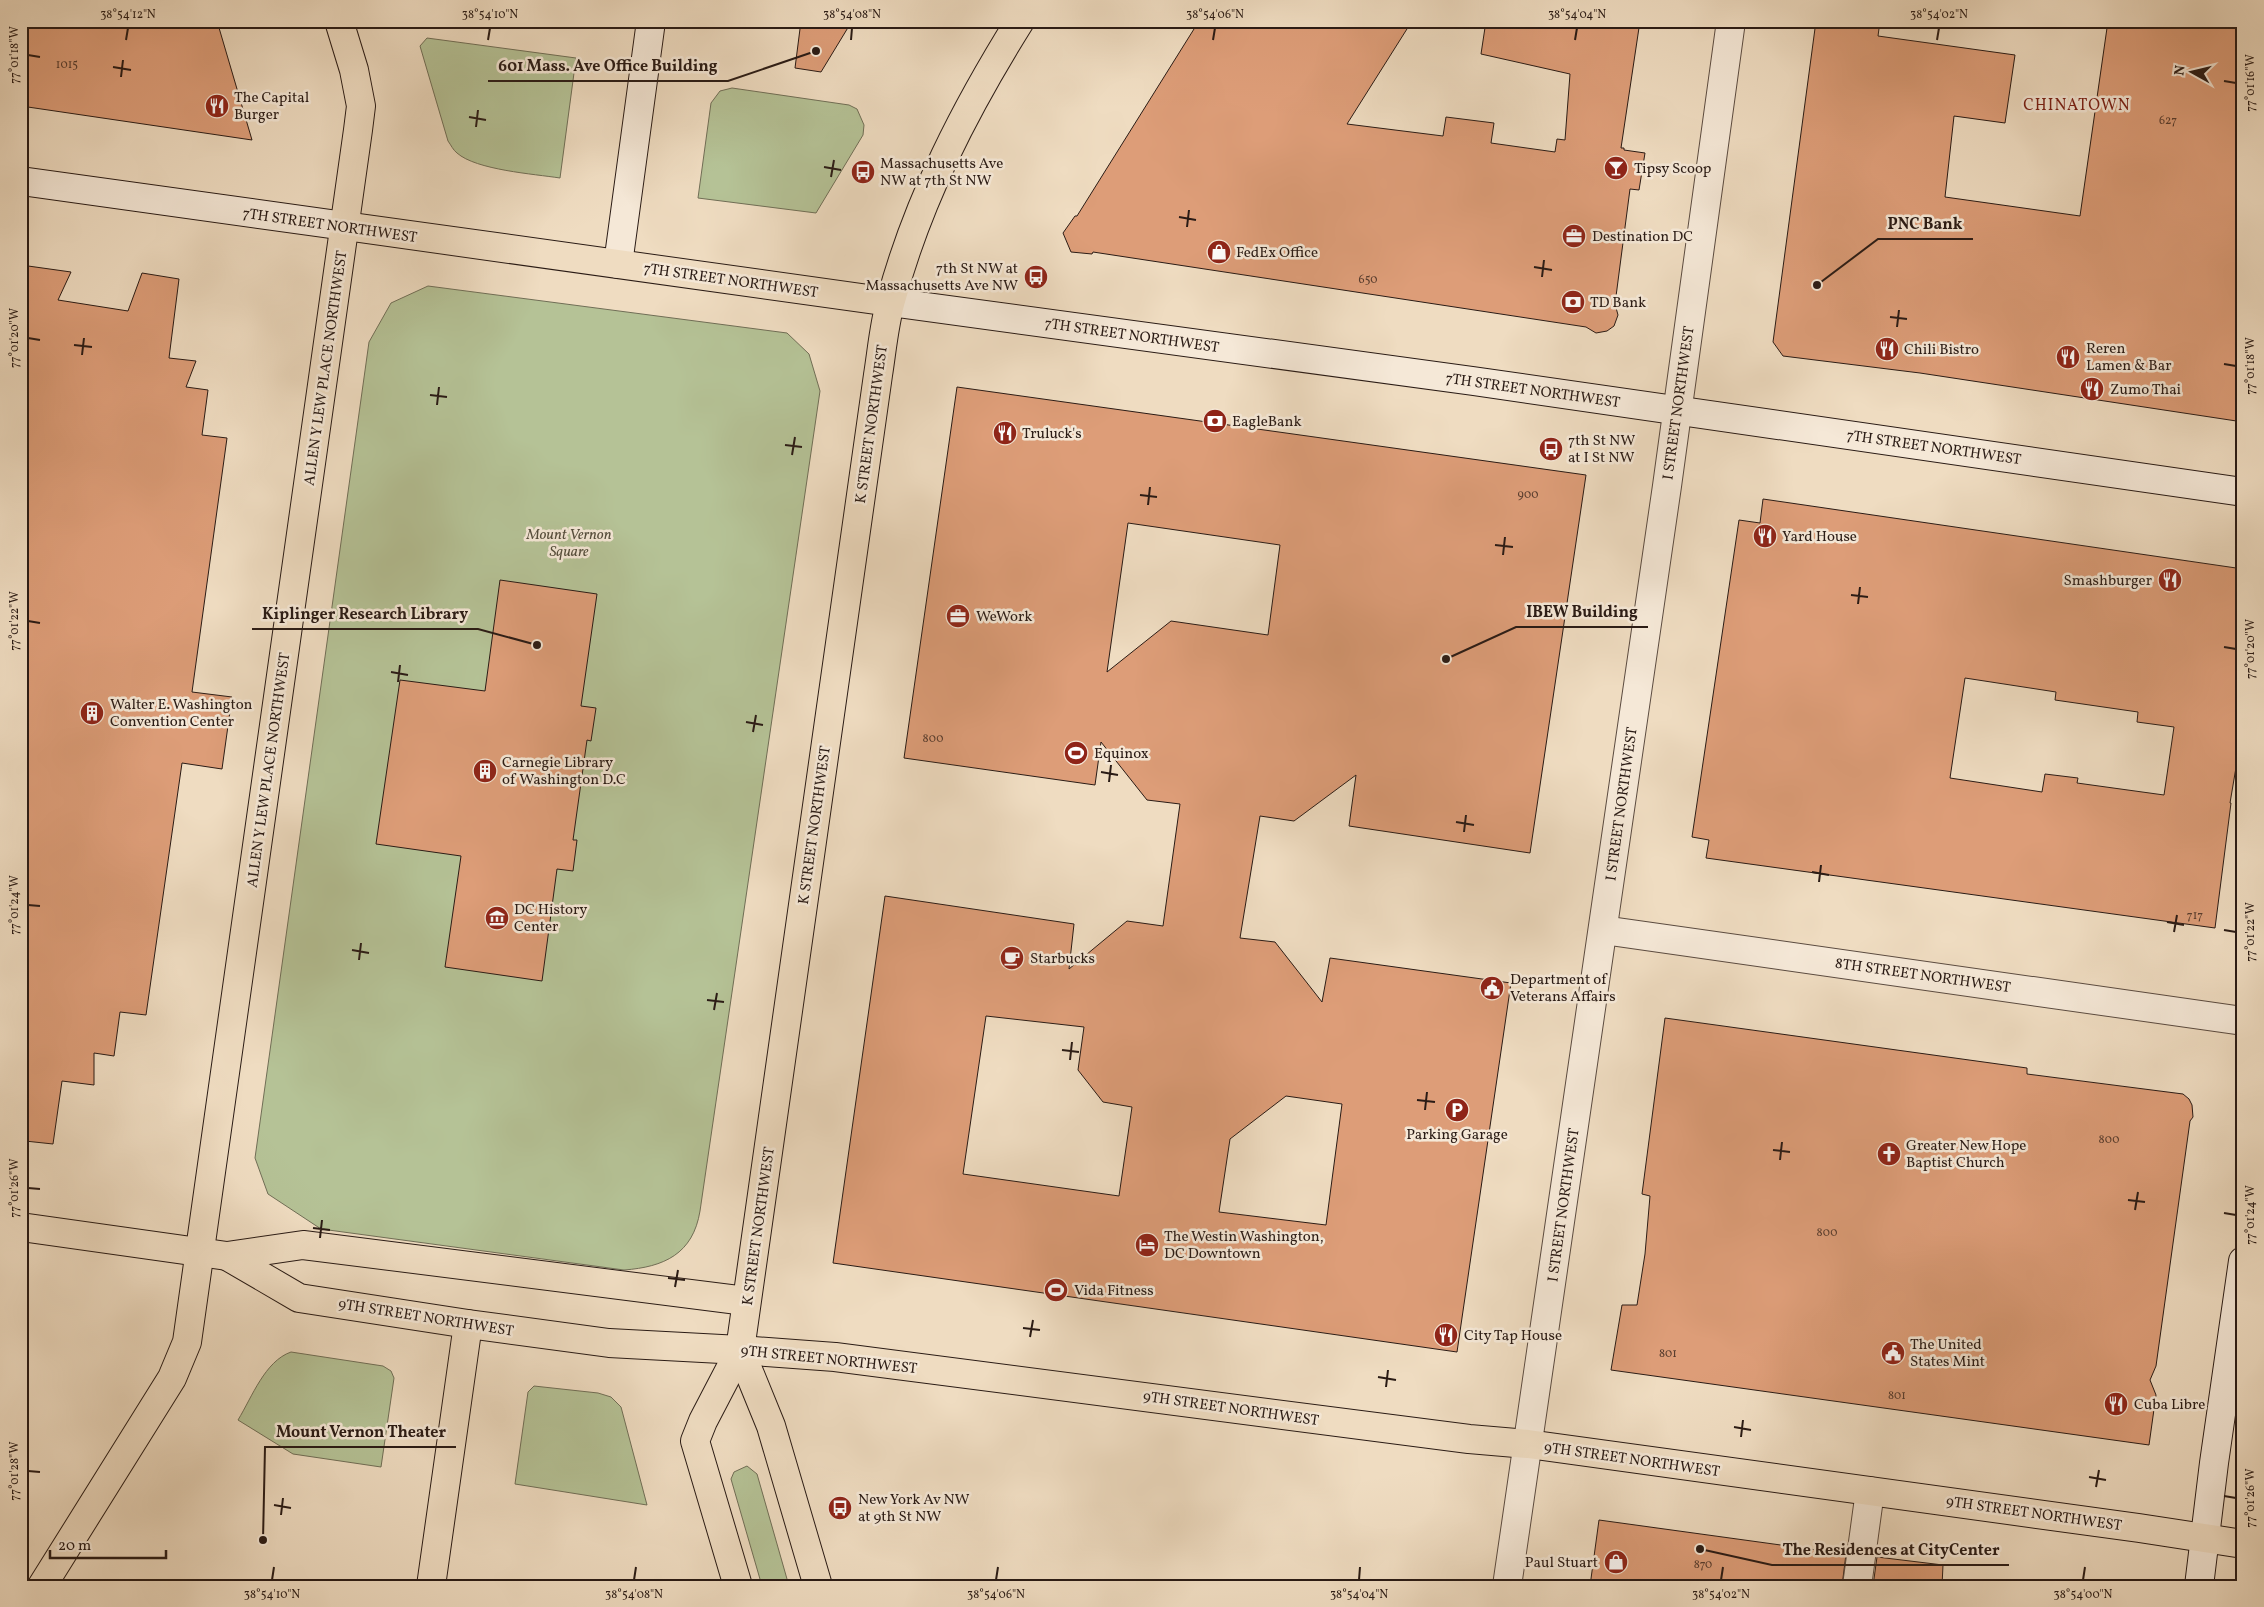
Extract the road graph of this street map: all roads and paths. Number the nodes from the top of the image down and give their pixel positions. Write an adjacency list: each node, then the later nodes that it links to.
1 (339, 21): 6 (main road, ALLEN Y LEW PLACE NORTHWEST)
2 (652, 21): 7 (street)
3 (1020, 21): 8 (main road, K STREET NORTHWEST)
4 (1731, 21): 9 (street, I STREET NORTHWEST)
5 (21, 182): 6 (street, 7TH STREET NORTHWEST)
6 (345, 226): 7 (main road, 7TH STREET NORTHWEST); 14 (main road, ALLEN Y LEW PLACE NORTHWEST)
7 (618, 264): 8 (main road, 7TH STREET NORTHWEST)
8 (890, 302): 9 (street, 7TH STREET NORTHWEST); 16 (main road, K STREET NORTHWEST)
9 (1678, 410): 10 (street, 7TH STREET NORTHWEST); 11 (street, I STREET NORTHWEST)
10 (2243, 492)
11 (1603, 930): 12 (street, 8TH STREET NORTHWEST); 19 (street, I STREET NORTHWEST)
12 (2243, 1021)
13 (21, 1227): 14 (main road, 9TH STREET NORTHWEST)
14 (214, 1255): 16 (main road, 9TH STREET NORTHWEST); 17 (main road, 9TH STREET NORTHWEST); 23 (main road, ALLEN Y LEW PLACE NORTHWEST)
15 (2243, 1261): 21 (street)
16 (746, 1302): 18 (main road, K STREET NORTHWEST)
17 (468, 1324): 18 (main road, 9TH STREET NORTHWEST); 24 (main road)
18 (740, 1350): 19 (main road, 9TH STREET NORTHWEST); 25 (main road); 26 (main road)
19 (1528, 1444): 20 (main road, 9TH STREET NORTHWEST); 27 (street, I STREET NORTHWEST)
20 (1870, 1491): 21 (main road, 9TH STREET NORTHWEST); 28 (street)
21 (2204, 1538): 22 (main road, 9TH STREET NORTHWEST); 29 (street)
22 (2243, 1544)
23 (42, 1586)
24 (431, 1586)
25 (738, 1586)
26 (818, 1586)
27 (1507, 1586)
28 (1857, 1586)
29 (2199, 1586)

